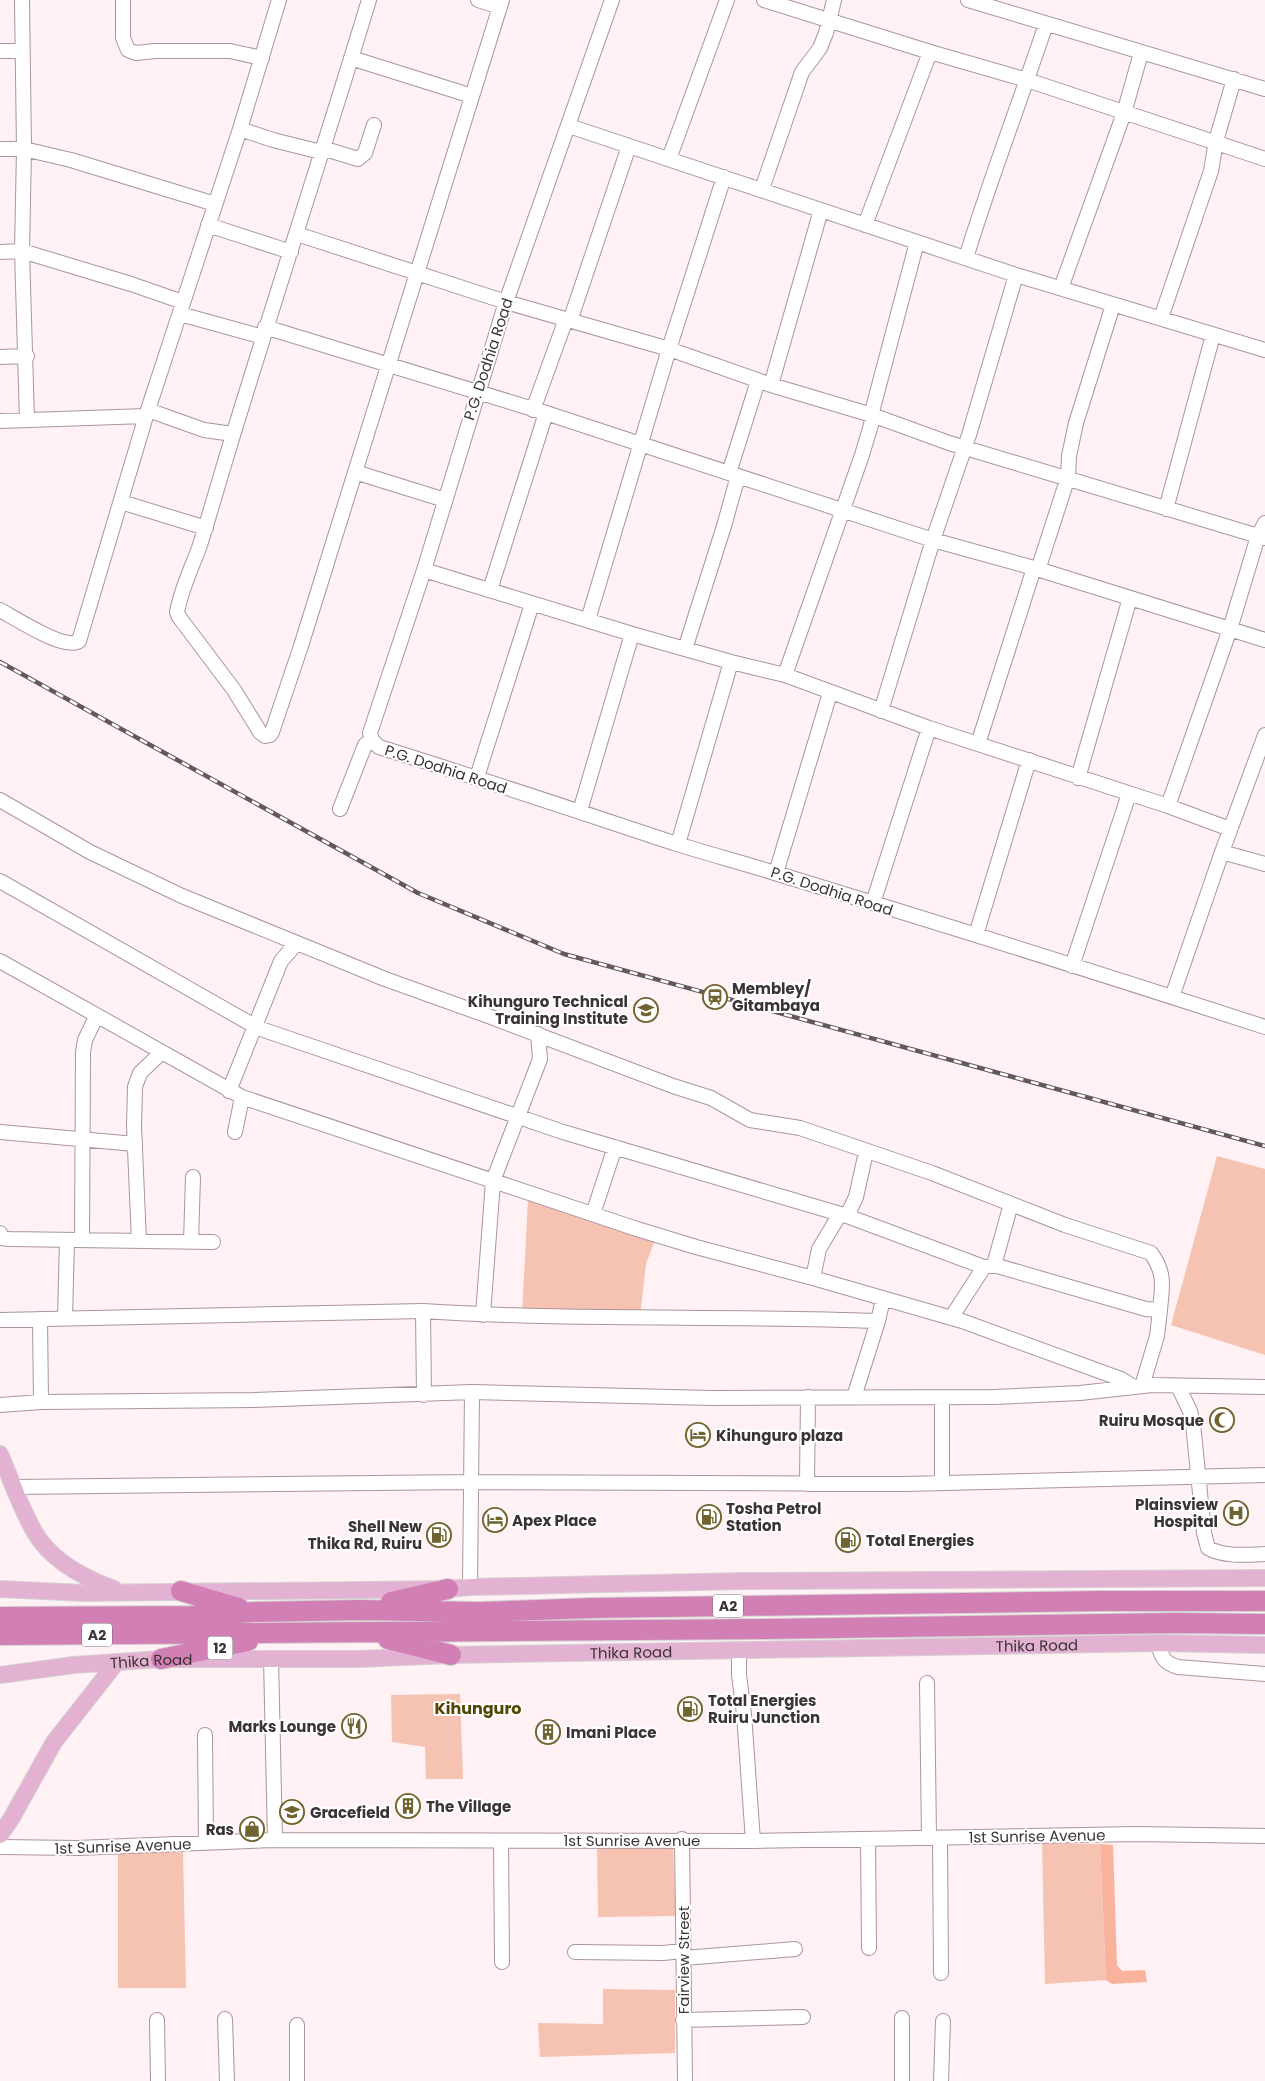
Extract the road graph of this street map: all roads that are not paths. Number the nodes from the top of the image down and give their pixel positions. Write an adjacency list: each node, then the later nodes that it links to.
1 (22, 0): 16 (street)
2 (122, 0): 19 (street)
3 (280, 0): 19 (street)
4 (369, 0): 20 (street)
5 (478, 0): 12 (street)
6 (612, 0): 27 (street, P.G. Dodhia Road)
7 (727, 0): 34 (street)
8 (764, 0): 13 (street)
9 (834, 0): 13 (street)
10 (968, 0): 11 (street)
11 (982, 2): 14 (street)
12 (501, 3): 24 (street)
13 (829, 19): 17 (street); 37 (street)
14 (1046, 24): 18 (street); 22 (street)
15 (0, 51): 16 (street)
16 (22, 51): 31 (street)
17 (930, 52): 22 (street); 41 (street)
18 (1141, 53): 21 (street); 25 (street)
19 (262, 58): 28 (street)
20 (351, 58): 24 (street); 33 (street)
21 (1234, 79): 23 (street); 29 (street)
22 (1027, 80): 25 (street); 47 (street)
23 (1265, 89)
24 (472, 96): 48 (street)
25 (1124, 113): 29 (street); 50 (street)
26 (374, 125): 33 (street)
27 (569, 126): 30 (street); 51 (street, P.G. Dodhia Road)
28 (240, 129): 33 (street); 38 (street)
29 (1216, 141): 35 (street); 54 (street)
30 (629, 146): 34 (street); 55 (street)
31 (24, 148): 32 (street); 38 (street); 44 (street)
32 (0, 149)
33 (321, 150): 42 (street)
34 (669, 159): 36 (street)
35 (1265, 159)
36 (724, 177): 37 (street); 59 (street)
37 (762, 189): 39 (street)
38 (215, 204): 40 (street)
39 (821, 210): 41 (street); 63 (street)
40 (208, 225): 46 (street); 53 (street)
41 (865, 226): 43 (street)
42 (297, 234): 46 (street); 48 (street)
43 (917, 242): 47 (street); 67 (street)
44 (22, 251): 45 (street); 53 (street); 60 (street)
45 (0, 252)
46 (291, 252): 56 (street)
47 (966, 258): 49 (street)
48 (417, 273): 51 (street); 62 (street)
49 (1016, 275): 50 (street); 72 (street)
50 (1061, 288): 52 (street)
51 (506, 302): 55 (street); 64 (street, P.G. Dodhia Road)
52 (1113, 305): 54 (street); 75 (street)
53 (181, 308): 56 (street); 66 (street)
54 (1161, 318): 57 (street)
55 (568, 320): 59 (street); 65 (street)
56 (264, 332): 62 (street); 70 (street)
57 (1213, 335): 58 (street); 79 (street)
58 (1264, 346)
59 (669, 349): 63 (street); 71 (street)
60 (27, 356): 61 (street); 68 (street)
61 (0, 357)
62 (388, 364): 64 (street); 73 (street)
63 (764, 383): 67 (street); 74 (street)
64 (477, 392): 65 (street); 76 (street, P.G. Dodhia Road)
65 (540, 412): 71 (street); 86 (street)
66 (147, 413): 68 (street); 70 (street); 77 (street)
67 (872, 415): 72 (street); 78 (street)
68 (27, 420): 69 (street)
69 (0, 421)
70 (233, 434): 81 (street)
71 (640, 444): 74 (street); 90 (street)
72 (964, 447): 75 (street); 83 (street)
73 (355, 472): 76 (street); 81 (street)
74 (734, 474): 78 (street); 94 (street)
75 (1068, 478): 79 (street); 84 (street)
76 (445, 500): 85 (street, P.G. Dodhia Road)
77 (121, 502): 81 (street); 89 (street)
78 (842, 509): 83 (street); 96 (street)
79 (1166, 509): 82 (street)
80 (1265, 523): 82 (street)
81 (206, 528)
82 (1261, 537): 91 (street)
83 (933, 540): 84 (street); 98 (street)
84 (1036, 569): 87 (street); 102 (street)
85 (424, 570): 86 (street); 101 (street, P.G. Dodhia Road)
86 (490, 590): 88 (street)
87 (1130, 598): 91 (street); 106 (street)
88 (532, 604): 90 (street); 105 (street)
89 (0, 610)
90 (588, 620): 92 (street)
91 (1230, 628): 93 (street); 109 (street)
92 (632, 634): 94 (street); 111 (street)
93 (1265, 640)
94 (685, 649): 95 (street)
95 (731, 662): 96 (street); 113 (street)
96 (785, 675): 97 (street)
97 (830, 693): 98 (street); 116 (street)
98 (881, 711): 99 (street)
99 (929, 728): 102 (street); 118 (street)
100 (1265, 735): 103 (street)
101 (372, 740): 105 (street, P.G. Dodhia Road); 110 (street)
102 (978, 744): 104 (street)
103 (1261, 759): 112 (street)
104 (1029, 760): 106 (street); 119 (street)
105 (477, 777): 111 (street, P.G. Dodhia Road)
106 (1078, 778): 107 (street)
107 (1129, 794): 109 (street); 122 (street)
108 (0, 800): 120 (street)
109 (1168, 806): 112 (street)
110 (340, 809)
111 (580, 810): 113 (street, P.G. Dodhia Road)
112 (1230, 829): 114 (street)
113 (678, 844): 116 (street, P.G. Dodhia Road)
114 (1222, 852): 115 (street); 123 (street)
115 (1265, 864)
116 (776, 873): 118 (street, P.G. Dodhia Road)
117 (0, 881): 125 (street)
118 (873, 903): 119 (street, P.G. Dodhia Road)
119 (976, 935): 122 (street, P.G. Dodhia Road)
120 (296, 944): 125 (street); 127 (street)
121 (0, 962): 124 (street)
122 (1072, 966): 123 (street, P.G. Dodhia Road)
123 (1172, 997): 126 (street, P.G. Dodhia Road)
124 (96, 1017): 128 (street); 134 (street)
125 (255, 1026): 129 (street); 131 (street)
126 (1265, 1027)
127 (538, 1034): 131 (street); 137 (street)
128 (161, 1053): 129 (street); 135 (street)
129 (229, 1091): 130 (street)
130 (242, 1097): 133 (street); 139 (street)
131 (518, 1117): 136 (street); 139 (street)
132 (0, 1132): 134 (street)
133 (236, 1132)
134 (82, 1139): 135 (street); 145 (street)
135 (135, 1144): 146 (street)
136 (615, 1147): 141 (street); 142 (street)
137 (866, 1152): 140 (street); 142 (street)
138 (193, 1177): 147 (street)
139 (493, 1181): 141 (street); 154 (street)
140 (1011, 1204): 149 (street); 152 (street)
141 (593, 1214): 150 (street)
142 (844, 1215): 149 (street); 150 (street)
143 (1, 1237): 144 (street)
144 (67, 1240): 145 (street); 156 (street)
145 (82, 1240): 146 (street)
146 (139, 1241): 147 (street)
147 (191, 1242): 148 (street)
148 (213, 1242)
149 (989, 1266): 152 (street); 155 (street)
150 (813, 1278): 151 (street)
151 (882, 1299): 155 (street); 159 (street)
152 (1160, 1310): 161 (street)
153 (423, 1311): 154 (street); 156 (street); 166 (street)
154 (483, 1315): 159 (street)
155 (951, 1318): 160 (street)
156 (65, 1319): 158 (street)
157 (0, 1320): 158 (street)
158 (40, 1320): 170 (street)
159 (878, 1321): 168 (street)
160 (1100, 1371): 161 (street); 164 (street)
161 (1137, 1386): 162 (street); 164 (street)
162 (1178, 1386): 163 (street); 173 (street)
163 (1265, 1387)
164 (1102, 1391): 169 (street)
165 (472, 1392): 166 (street); 167 (street); 175 (street)
166 (424, 1395): 170 (street)
167 (808, 1397): 168 (street); 177 (street)
168 (854, 1397): 169 (street)
169 (942, 1397): 176 (street)
170 (42, 1402): 171 (street)
171 (0, 1405)
172 (0, 1454): 178 (main road)
173 (1197, 1475): 174 (street); 176 (street); 179 (street)
174 (1265, 1475)
175 (470, 1482): 177 (street); 178 (street); 181 (street)
176 (942, 1483): 177 (street)
177 (807, 1484)
178 (14, 1487): 184 (main road)
179 (1258, 1555): 180 (street)
180 (1259, 1578): 181 (main road)
181 (470, 1587): 183 (main road)
182 (0, 1589): 184 (main road)
183 (448, 1589): 185 (main road); 187 (highway)
184 (121, 1592): 185 (main road)
185 (181, 1592): 188 (highway)
186 (1265, 1600): 187 (highway, Thika Road / A2)
187 (360, 1610): 188 (highway, Thika Road / A2)
188 (254, 1612): 191 (highway, Thika Road / A2)
189 (0, 1617): 191 (highway, Thika Road / A2)
190 (1265, 1624): 192 (highway, Thika Road / A2)
191 (193, 1625): 194 (highway, Thika Road / A2); 195 (highway, Thika Road / A2)
192 (629, 1630): 193 (highway, Thika Road / A2); 199 (main road)
193 (359, 1632): 194 (highway, Thika Road / A2); 200 (highway)
194 (279, 1633): 202 (highway, 12)
195 (0, 1636)
196 (1158, 1643): 197 (main road, Thika Road); 198 (main road, Thika Road); 204 (street)
197 (1265, 1646)
198 (739, 1649): 199 (main road, Thika Road); 215 (street)
199 (682, 1651): 200 (main road, Thika Road)
200 (451, 1655): 201 (main road, Thika Road)
201 (271, 1658): 202 (main road, Thika Road); 213 (street)
202 (161, 1659): 203 (main road, Thika Road)
203 (116, 1662): 205 (main road, Thika Road); 208 (main road)
204 (1265, 1674)
205 (0, 1675)
206 (927, 1683): 210 (street)
207 (205, 1735): 216 (street)
208 (0, 1835)
209 (1265, 1836): 210 (street, 1st Sunrise Avenue)
210 (934, 1838): 212 (street, 1st Sunrise Avenue); 223 (street)
211 (682, 1839): 214 (street, 1st Sunrise Avenue); 215 (street, 1st Sunrise Avenue); 221 (street, Fairview Street)
212 (868, 1839): 215 (street, 1st Sunrise Avenue); 218 (street)
213 (275, 1840): 214 (street, 1st Sunrise Avenue); 216 (street, 1st Sunrise Avenue)
214 (501, 1841): 222 (street)
215 (753, 1841)
216 (206, 1843): 217 (street, 1st Sunrise Avenue)
217 (0, 1847)
218 (869, 1948)
219 (795, 1949): 221 (street)
220 (575, 1952): 221 (street)
221 (684, 1955): 228 (street, Fairview Street)
222 (502, 1962)
223 (941, 1973)
224 (803, 2017): 228 (street)
225 (902, 2018): 235 (street)
226 (225, 2019): 232 (street)
227 (157, 2020): 231 (street)
228 (683, 2020): 234 (street, Fairview Street)
229 (943, 2021): 236 (street)
230 (297, 2025): 233 (street)
231 (158, 2081)
232 (227, 2081)
233 (297, 2081)
234 (685, 2081)
235 (902, 2081)
236 (941, 2081)

